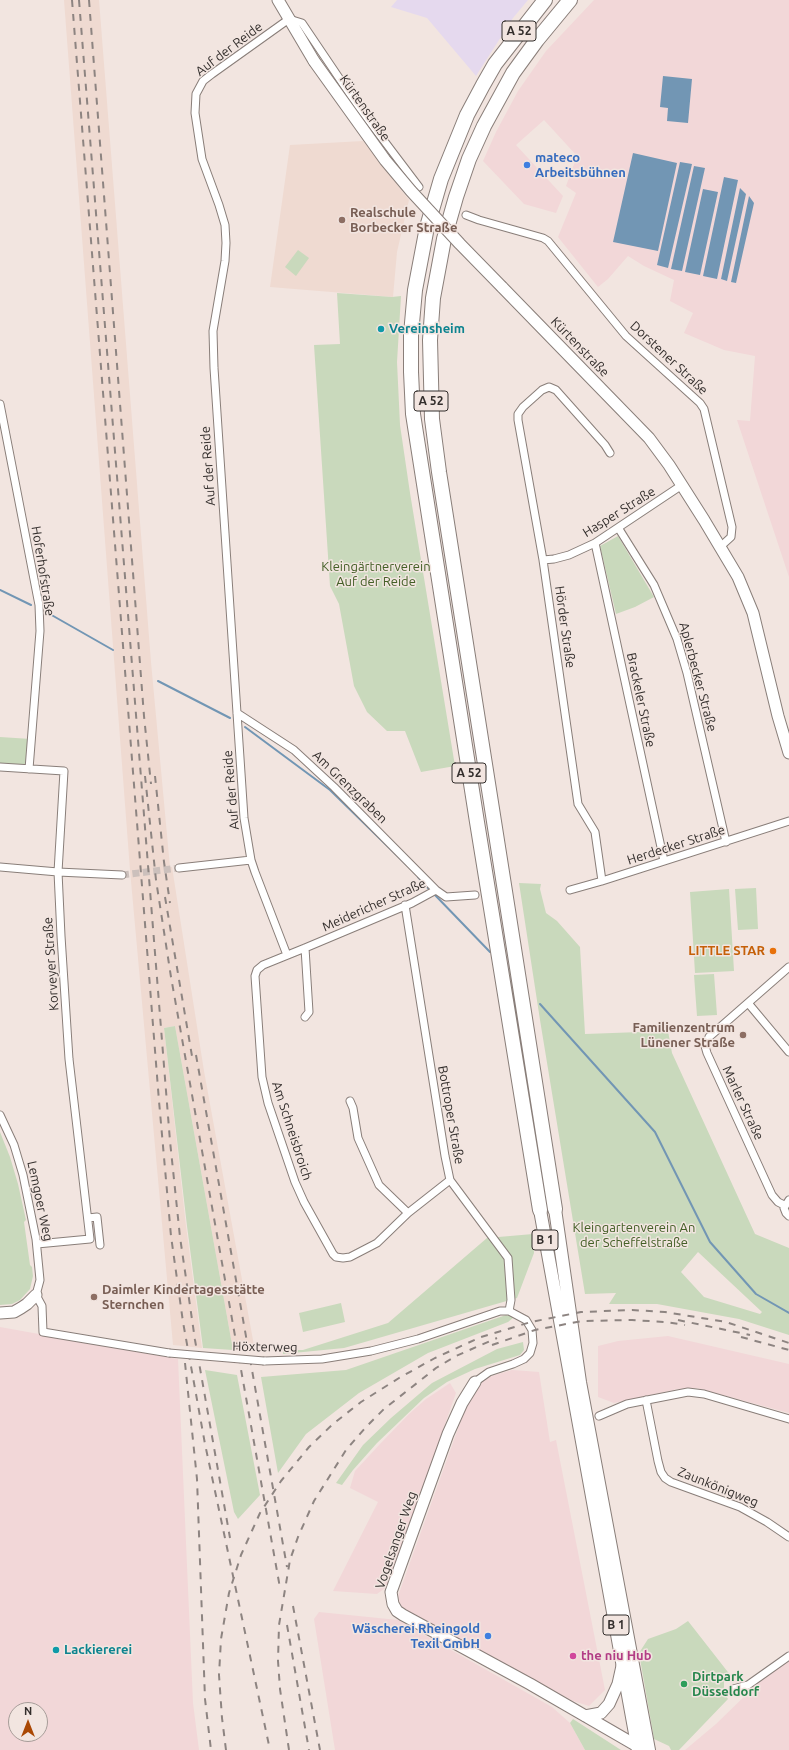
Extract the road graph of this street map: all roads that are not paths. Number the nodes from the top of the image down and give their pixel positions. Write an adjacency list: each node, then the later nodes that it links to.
1 (278, 0): 4 (main road, Kürtenstraße)
2 (545, 0): 42 (highway, A 52)
3 (570, 0): 41 (highway, A 52)
4 (289, 19): 5 (street); 9 (main road, Kürtenstraße, bridge); 14 (street, Auf der Reide)
5 (419, 187)
6 (466, 214): 12 (street, Dorstener Straße)
7 (0, 404): 17 (street, Hoferhofstraße)
8 (610, 453): 13 (street, Hörder Straße)
9 (682, 485): 10 (street, Hasper Straße); 12 (main road, Kürtenstraße)
10 (619, 529): 11 (street, Hasper Straße); 19 (street, Aplerbecker Straße)
11 (595, 543): 13 (street, Hasper Straße); 21 (street, Brackeler Straße)
12 (720, 547): 15 (main road, Kürtenstraße)
13 (543, 560): 26 (street, Hörder Straße)
14 (237, 713): 20 (street, Auf der Reide); 27 (street, Am Grenzgraben)
15 (789, 753)
16 (0, 767): 17 (street, Korveyer Straße)
17 (29, 768): 24 (street, Korveyer Straße)
18 (789, 821): 19 (street, Herdecker Straße)
19 (726, 842): 21 (street, Herdecker Straße)
20 (251, 860): 23 (street); 32 (street, Auf der Reide)
21 (664, 861): 26 (street, Herdecker Straße)
22 (0, 866): 24 (street)
23 (179, 868)
24 (58, 872): 25 (street); 45 (street, Korveyer Straße)
25 (122, 875)
26 (602, 882): 28 (street, Herdecker Straße)
27 (436, 890): 29 (street, Meidericher Straße); 30 (street, Meidericher Straße)
28 (570, 890)
29 (475, 895)
30 (405, 905): 31 (street, Meidericher Straße); 39 (street, Bottroper Straße)
31 (306, 948): 32 (street, Meidericher Straße); 35 (street)
32 (287, 955): 43 (street, Am Schneisbroich)
33 (789, 967): 34 (street, Marler Straße)
34 (748, 1003): 36 (street); 40 (street, Marler Straße)
35 (305, 1016)
36 (789, 1052)
37 (350, 1101): 43 (street)
38 (0, 1115): 47 (street, Lemgoer Weg)
39 (450, 1180): 43 (street); 49 (street, Bottroper Straße)
40 (787, 1203): 44 (street, Marler Straße)
41 (555, 1209): 61 (main road, B 1)
42 (540, 1210): 57 (main road, B 1)
43 (408, 1213)
44 (789, 1216)
45 (88, 1218): 46 (street, Korveyer Straße); 46 (street)
46 (90, 1239): 47 (street)
47 (37, 1244): 48 (street, Lemgoer Weg)
48 (36, 1295): 49 (street, Höxterweg, bridge); 50 (main road)
49 (509, 1311): 51 (street, Vogelsanger Weg)
50 (0, 1313)
51 (475, 1382): 59 (main road, Vogelsanger Weg)
52 (646, 1400): 53 (street); 54 (street); 55 (street, Zaunkönigweg)
53 (599, 1416)
54 (789, 1419)
55 (789, 1537)
56 (789, 1656): 58 (street)
57 (623, 1663): 59 (main road); 60 (main road, B 1)
58 (733, 1689)
59 (585, 1716): 60 (main road, Vogelsanger Weg)
60 (640, 1749)
61 (649, 1750)

